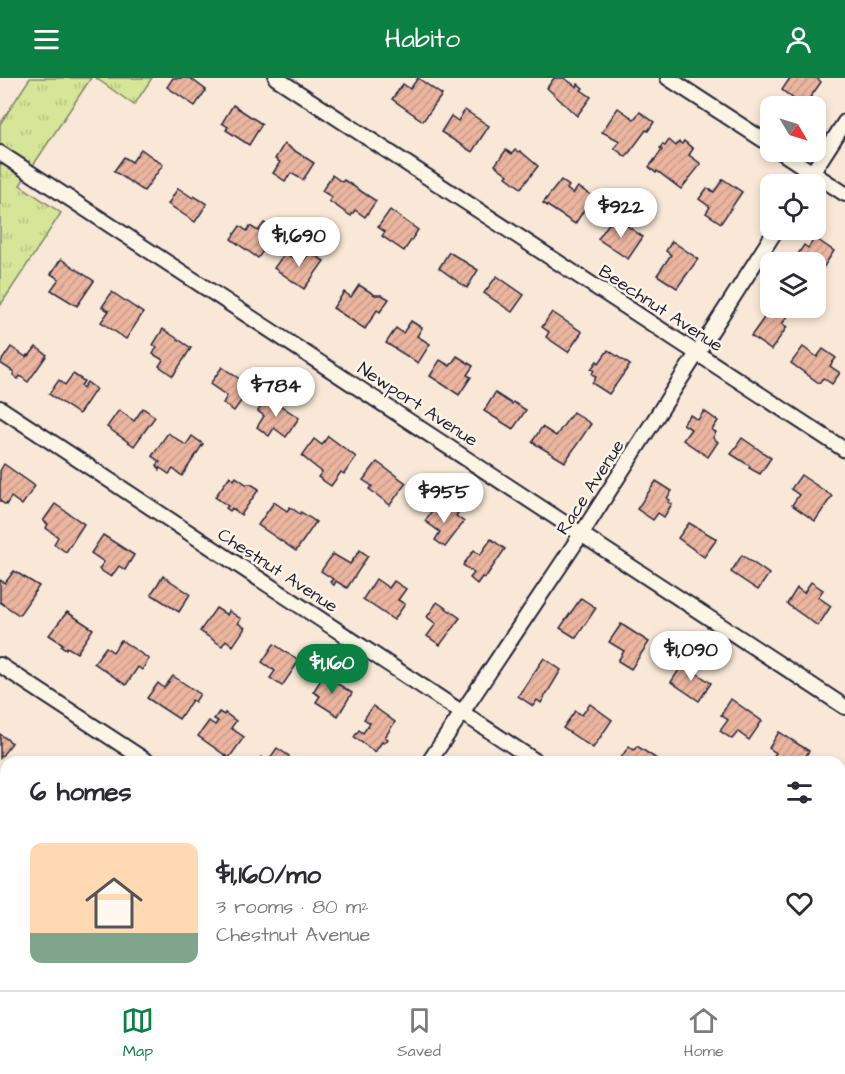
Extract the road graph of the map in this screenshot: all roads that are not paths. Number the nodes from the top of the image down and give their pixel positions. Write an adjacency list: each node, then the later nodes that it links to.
1 (276, 78): 10 (street, Beechnut Avenue)
2 (668, 78): 4 (street)
3 (845, 122): 7 (street)
4 (760, 138)
5 (0, 153): 13 (street, Newport Avenue)
6 (796, 162): 7 (street)
7 (812, 172): 8 (street)
8 (845, 194)
9 (770, 240): 10 (street, Race Avenue)
10 (698, 354): 12 (street, Beechnut Avenue); 13 (street, Race Avenue)
11 (0, 408): 16 (street, Chestnut Avenue)
12 (845, 450)
13 (582, 533): 15 (street, Newport Avenue); 16 (street, Race Avenue)
14 (0, 665): 17 (street)
15 (845, 707)
16 (461, 713): 18 (street, Race Avenue); 19 (street, Chestnut Avenue)
17 (139, 756)
18 (433, 756)
19 (528, 756)

